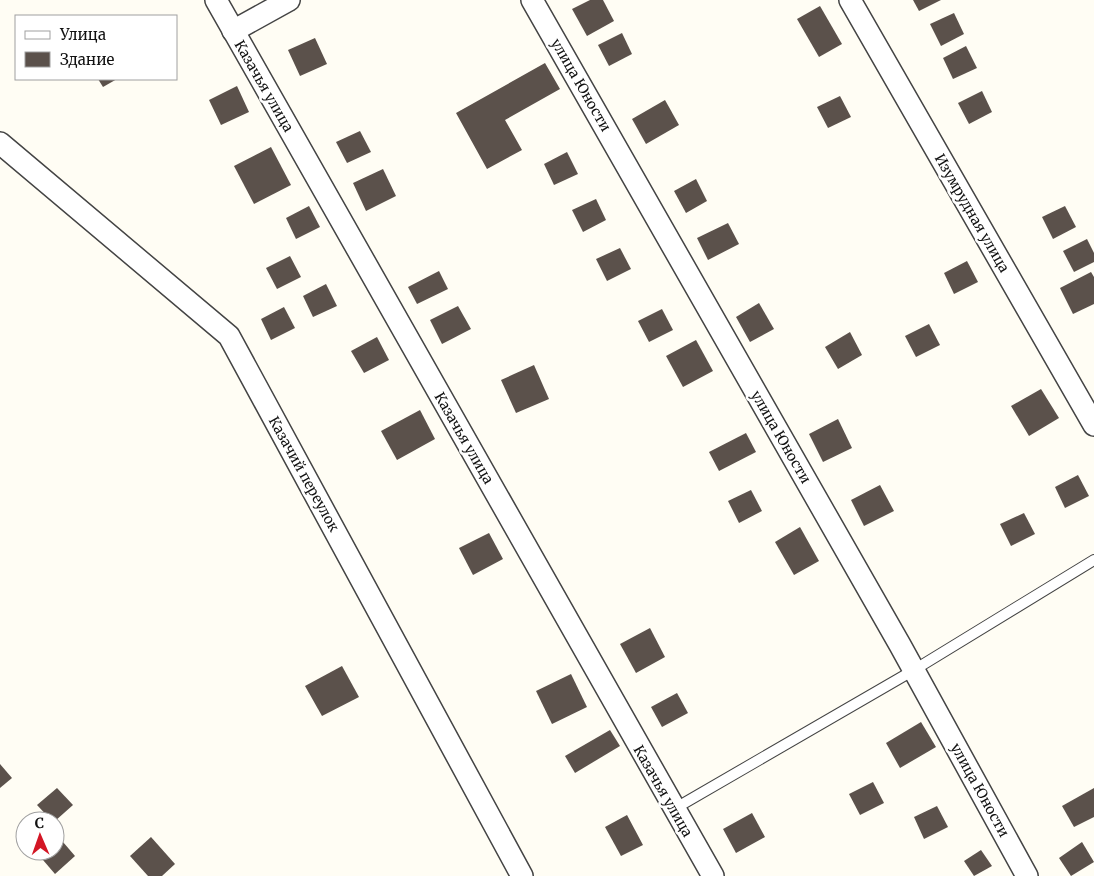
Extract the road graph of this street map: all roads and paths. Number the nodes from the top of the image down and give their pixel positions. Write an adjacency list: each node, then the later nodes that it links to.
1 (216, 0): 5 (street, Казачья улица)
2 (289, 0): 5 (street)
3 (532, 0): 9 (street, улица Юности)
4 (850, 0): 7 (street, Изумрудная улица)
5 (233, 31): 10 (street, Казачья улица)
6 (0, 143): 11 (street, Казачий переулок)
7 (1094, 425)
8 (1094, 560): 9 (lane)
9 (914, 670): 10 (lane); 13 (street, улица Юности)
10 (674, 809): 12 (street, Казачья улица)
11 (522, 876)
12 (713, 876)
13 (1027, 876)

